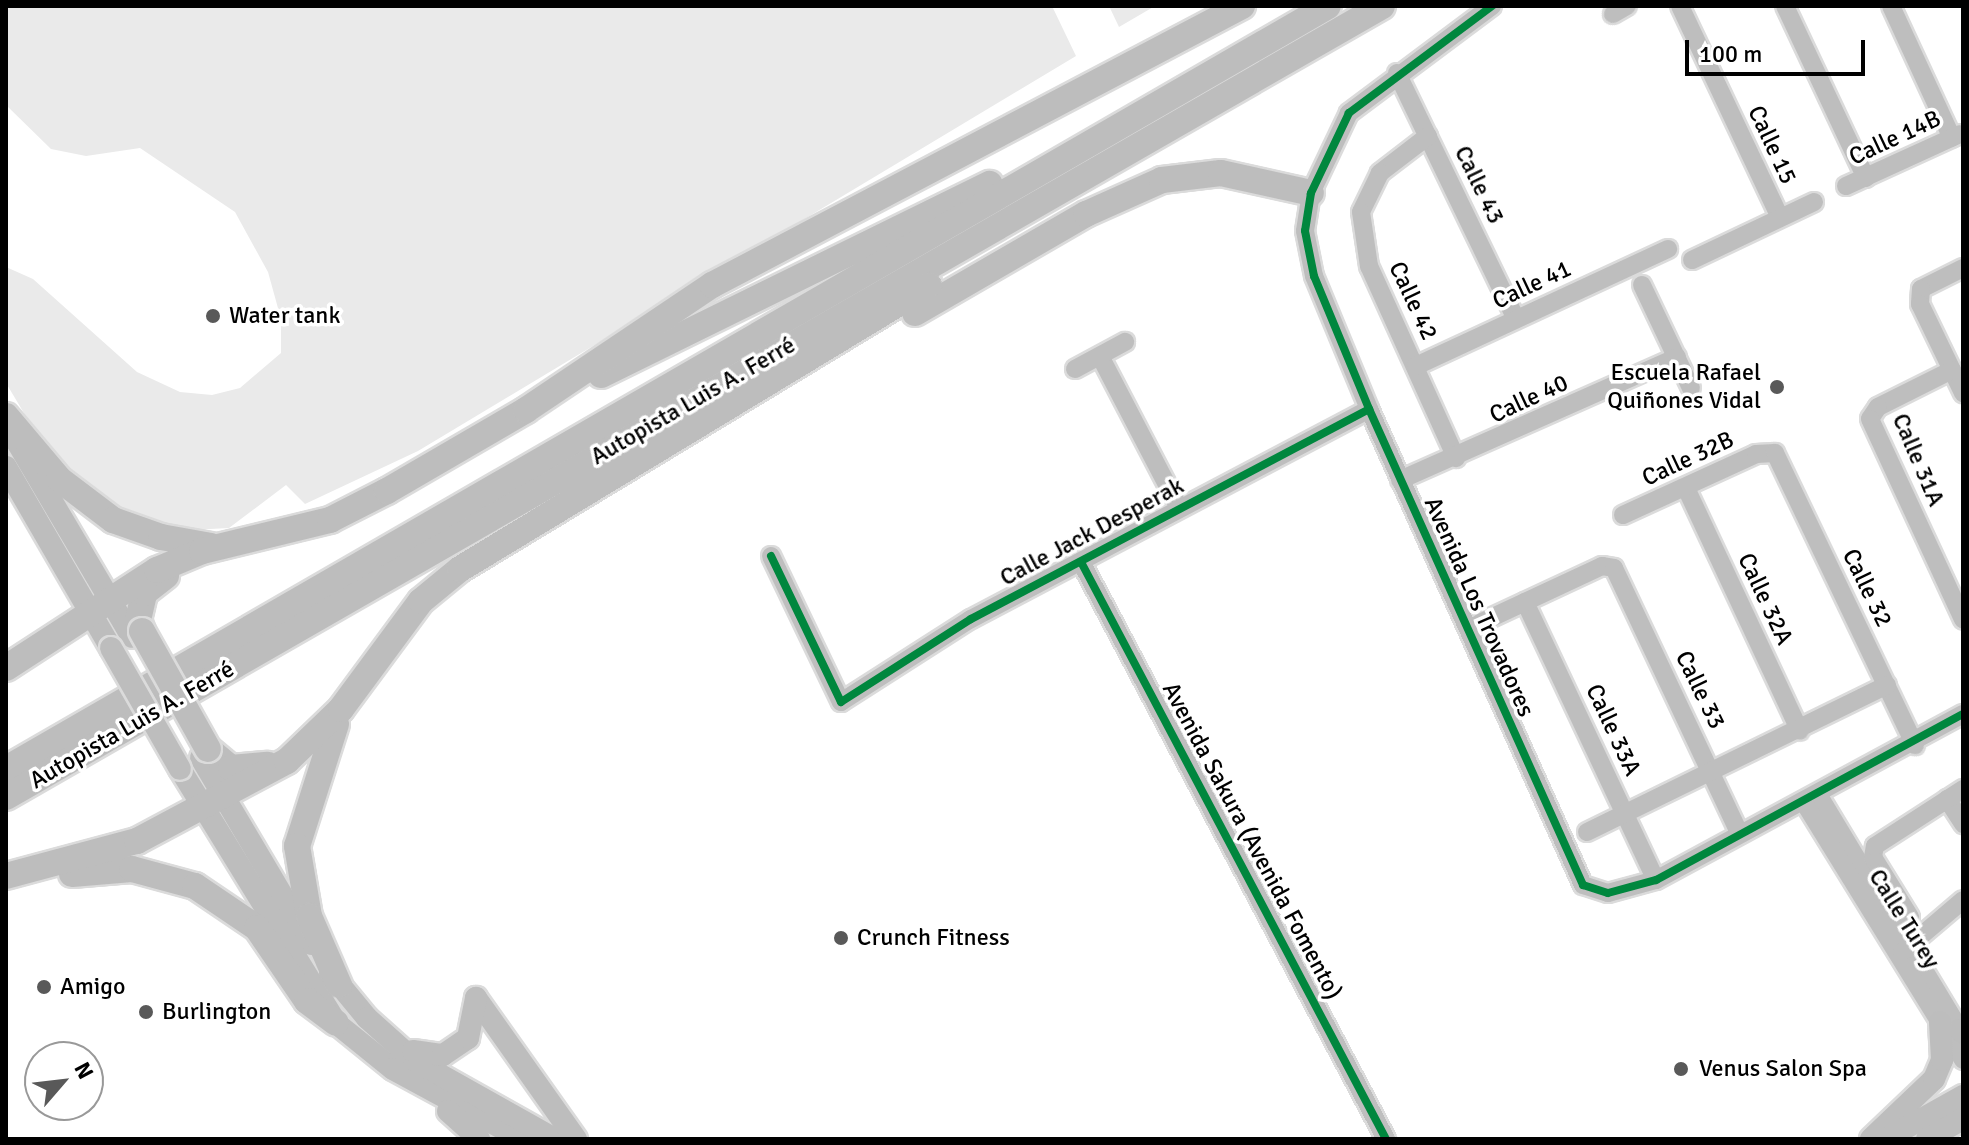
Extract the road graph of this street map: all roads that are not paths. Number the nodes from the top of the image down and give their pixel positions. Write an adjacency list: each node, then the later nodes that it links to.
1 (1242, 6): 32 (highway)
2 (1328, 6): 11 (highway, Autopista Luis A. Ferré)
3 (1382, 6): 12 (highway, Autopista Luis A. Ferré)
4 (1492, 6): 8 (street, Avenida Los Trovadores)
5 (1680, 6): 17 (street, Calle 15)
6 (1785, 6): 13 (street)
7 (1891, 6): 9 (street)
8 (1397, 73): 10 (street, Calle 43); 15 (street, Avenida Los Trovadores)
9 (1958, 135): 13 (street, Calle 14B)
10 (1428, 136): 22 (street, Calle 43); 26 (street, Calle 42)
11 (1061, 159): 32 (highway); 59 (highway, Autopista Luis A. Ferré)
12 (1114, 160): 40 (highway); 62 (highway, Autopista Luis A. Ferré)
13 (1866, 178): 14 (street, Calle 14B)
14 (1846, 186)
15 (1311, 193): 31 (street, Avenida Los Trovadores); 40 (highway)
16 (1814, 202): 17 (street)
17 (1780, 218): 19 (street)
18 (1668, 249): 22 (street, Calle 41)
19 (1692, 260)
20 (1963, 268): 28 (street)
21 (1642, 285): 25 (street)
22 (1516, 319): 26 (street, Calle 41)
23 (1125, 342): 24 (street)
24 (1100, 356): 27 (street); 41 (street)
25 (1677, 357): 29 (street); 36 (street, Calle 40)
26 (1416, 366): 36 (street, Calle 42)
27 (1075, 369)
28 (1952, 370): 30 (street); 48 (street, Calle 31A)
29 (1691, 388)
30 (1963, 393)
31 (1369, 409): 38 (street, Avenida Los Trovadores); 41 (street, Calle Jack Desperak)
32 (526, 410): 43 (highway)
33 (6, 416): 43 (highway)
34 (6, 424): 47 (main road)
35 (1775, 453): 39 (street, Calle 32B); 52 (street, Calle 32)
36 (1456, 458): 38 (street, Calle 40)
37 (6, 467): 47 (main road)
38 (1400, 480): 70 (street, Avenida Los Trovadores)
39 (1686, 488): 42 (street, Calle 32B); 55 (street, Calle 32A)
40 (579, 498): 53 (highway)
41 (1179, 508): 45 (street, Calle Jack Desperak)
42 (1623, 515)
43 (219, 548): 47 (highway); 50 (highway)
44 (771, 556): 45 (street, Calle Jack Desperak)
45 (1081, 562): 86 (street, Avenida Sakura (Avenida Fomento))
46 (1525, 602): 49 (street); 60 (street, Calle 33); 65 (street, Calle 33A)
47 (99, 604): 50 (main road); 51 (highway); 63 (main road, bridge)
48 (1963, 619)
49 (1480, 623)
50 (137, 634): 57 (highway, bridge)
51 (6, 668)
52 (1887, 685): 55 (street); 56 (street, Calle 32)
53 (341, 709): 58 (highway); 75 (highway)
54 (1963, 714): 56 (street, Avenida Los Trovadores)
55 (1800, 731): 60 (street)
56 (1915, 745): 64 (street, Avenida Los Trovadores)
57 (204, 754): 58 (highway); 63 (main road)
58 (280, 765): 63 (highway)
59 (6, 769)
60 (1713, 773): 65 (street); 68 (street, Calle 33)
61 (1955, 794): 66 (street); 73 (street)
62 (6, 797)
63 (213, 800): 69 (highway); 75 (main road); 76 (main road)
64 (1812, 800): 68 (street, Avenida Los Trovadores); 74 (street, Calle Turey)
65 (1626, 814): 67 (street); 70 (street, Calle 33A)
66 (1963, 824)
67 (1587, 832)
68 (1740, 834): 70 (street, Avenida Los Trovadores)
69 (6, 876)
70 (1656, 880)
71 (6, 890): 76 (highway)
72 (1963, 900): 74 (street)
73 (1910, 917)
74 (1904, 950): 77 (street, Calle Turey)
75 (339, 985): 78 (main road)
76 (336, 1023): 80 (main road)
77 (1956, 1030): 79 (street, Calle Turey); 87 (main road)
78 (398, 1045): 83 (main road); 83 (main road)
79 (1963, 1060)
80 (393, 1069): 83 (main road); 84 (main road)
81 (1963, 1096): 88 (main road)
82 (1963, 1119): 89 (main road)
83 (543, 1130): 85 (main road)
84 (479, 1139)
85 (576, 1139)
86 (1386, 1139)
87 (1871, 1139)
88 (1886, 1139)
89 (1927, 1139)

